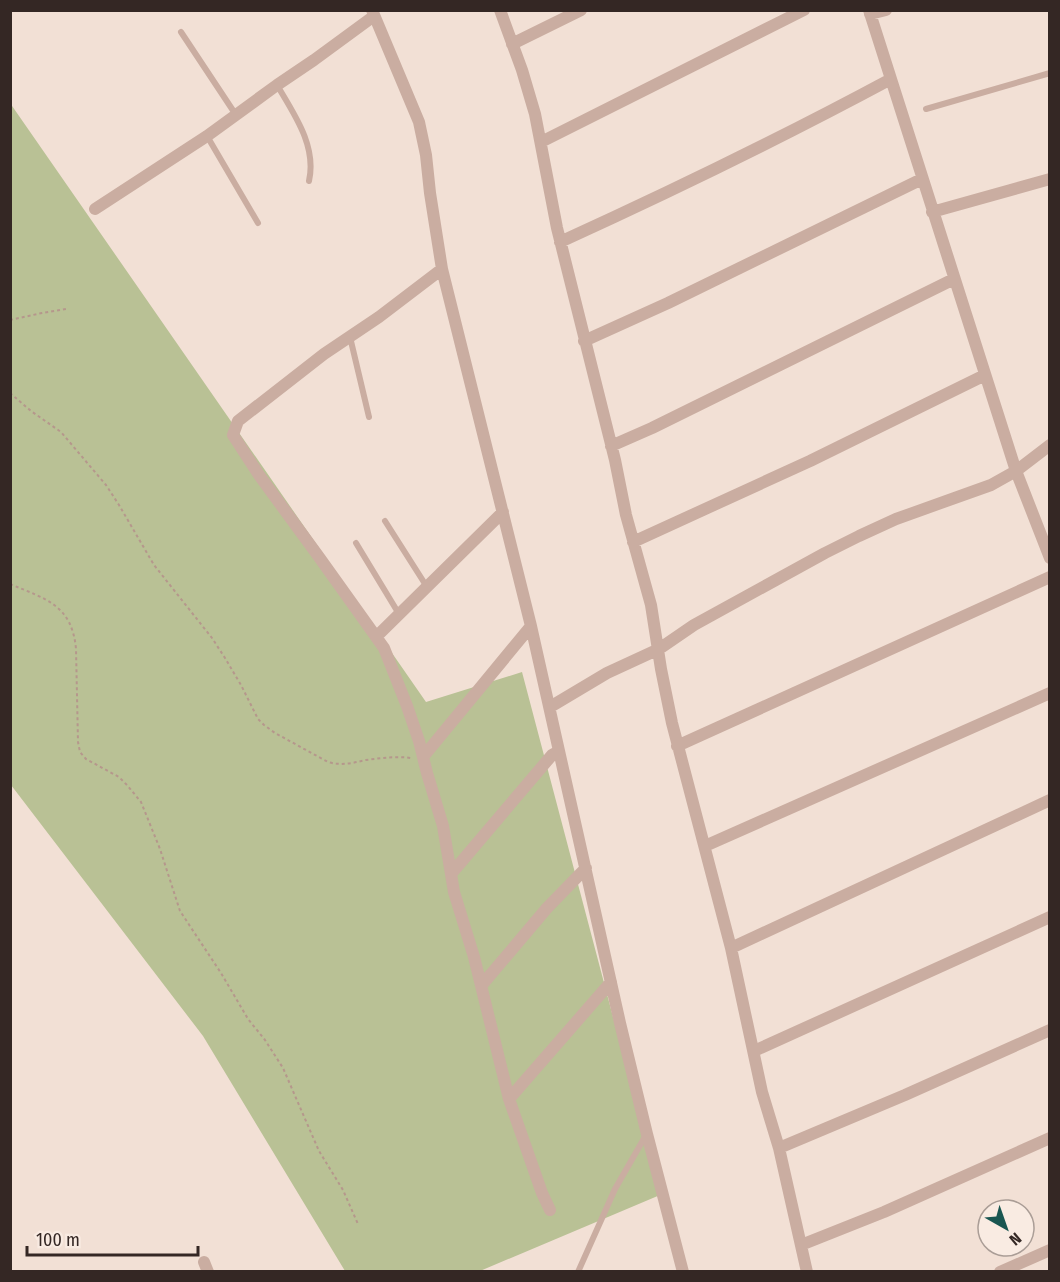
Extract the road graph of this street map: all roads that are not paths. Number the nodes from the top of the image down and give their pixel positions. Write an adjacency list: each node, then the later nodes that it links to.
1 (500, 10): 8 (street)
2 (581, 10): 8 (street)
3 (804, 10): 15 (street)
4 (886, 10): 5 (street)
5 (870, 12): 10 (street)
6 (373, 13): 11 (street); 23 (street)
7 (181, 32): 13 (lane)
8 (512, 44): 15 (street)
9 (1050, 73): 12 (lane)
10 (891, 79): 16 (street); 22 (street)
11 (277, 85): 13 (street); 18 (lane)
12 (926, 109)
13 (236, 115): 14 (street)
14 (207, 136): 19 (street); 21 (lane)
15 (541, 142): 22 (street)
16 (922, 179): 20 (street); 26 (street)
17 (1050, 179): 20 (street)
18 (309, 181)
19 (96, 209)
20 (932, 212): 24 (street)
21 (258, 223)
22 (560, 242): 26 (street)
23 (442, 269): 25 (street); 32 (street)
24 (954, 279): 27 (street); 30 (street)
25 (350, 336): 28 (lane); 41 (street)
26 (584, 340): 30 (street)
27 (985, 375): 31 (street); 34 (street)
28 (369, 417)
29 (1050, 445): 31 (street)
30 (611, 446): 34 (street)
31 (1016, 471): 36 (street); 42 (street)
32 (503, 512): 38 (street); 40 (street)
33 (385, 521): 38 (lane)
34 (633, 542): 42 (street)
35 (356, 543): 39 (lane)
36 (1050, 558)
37 (1050, 577): 45 (street)
38 (427, 587): 39 (street)
39 (399, 614): 41 (street)
40 (531, 626): 44 (street); 47 (street)
41 (376, 637): 47 (street)
42 (659, 649): 44 (street); 45 (street)
43 (1050, 693): 49 (street)
44 (550, 707): 46 (street)
45 (677, 746): 49 (street)
46 (559, 751): 50 (street); 51 (street)
47 (423, 757): 51 (street)
48 (1050, 800): 53 (street)
49 (705, 846): 53 (street)
50 (586, 868): 54 (street); 55 (street)
51 (451, 874): 55 (street)
52 (1050, 917): 57 (street)
53 (732, 948): 57 (street)
54 (611, 982): 58 (street); 59 (street)
55 (481, 986): 58 (street)
56 (1050, 1030): 61 (street)
57 (754, 1051): 61 (street)
58 (509, 1099): 62 (street)
59 (646, 1134): 65 (lane); 66 (street)
60 (1050, 1138): 63 (street)
61 (779, 1148): 63 (street)
62 (550, 1210)
63 (801, 1245): 67 (street)
64 (1050, 1250): 68 (street)
65 (578, 1272)
66 (683, 1272)
67 (807, 1272)
68 (1000, 1272)

